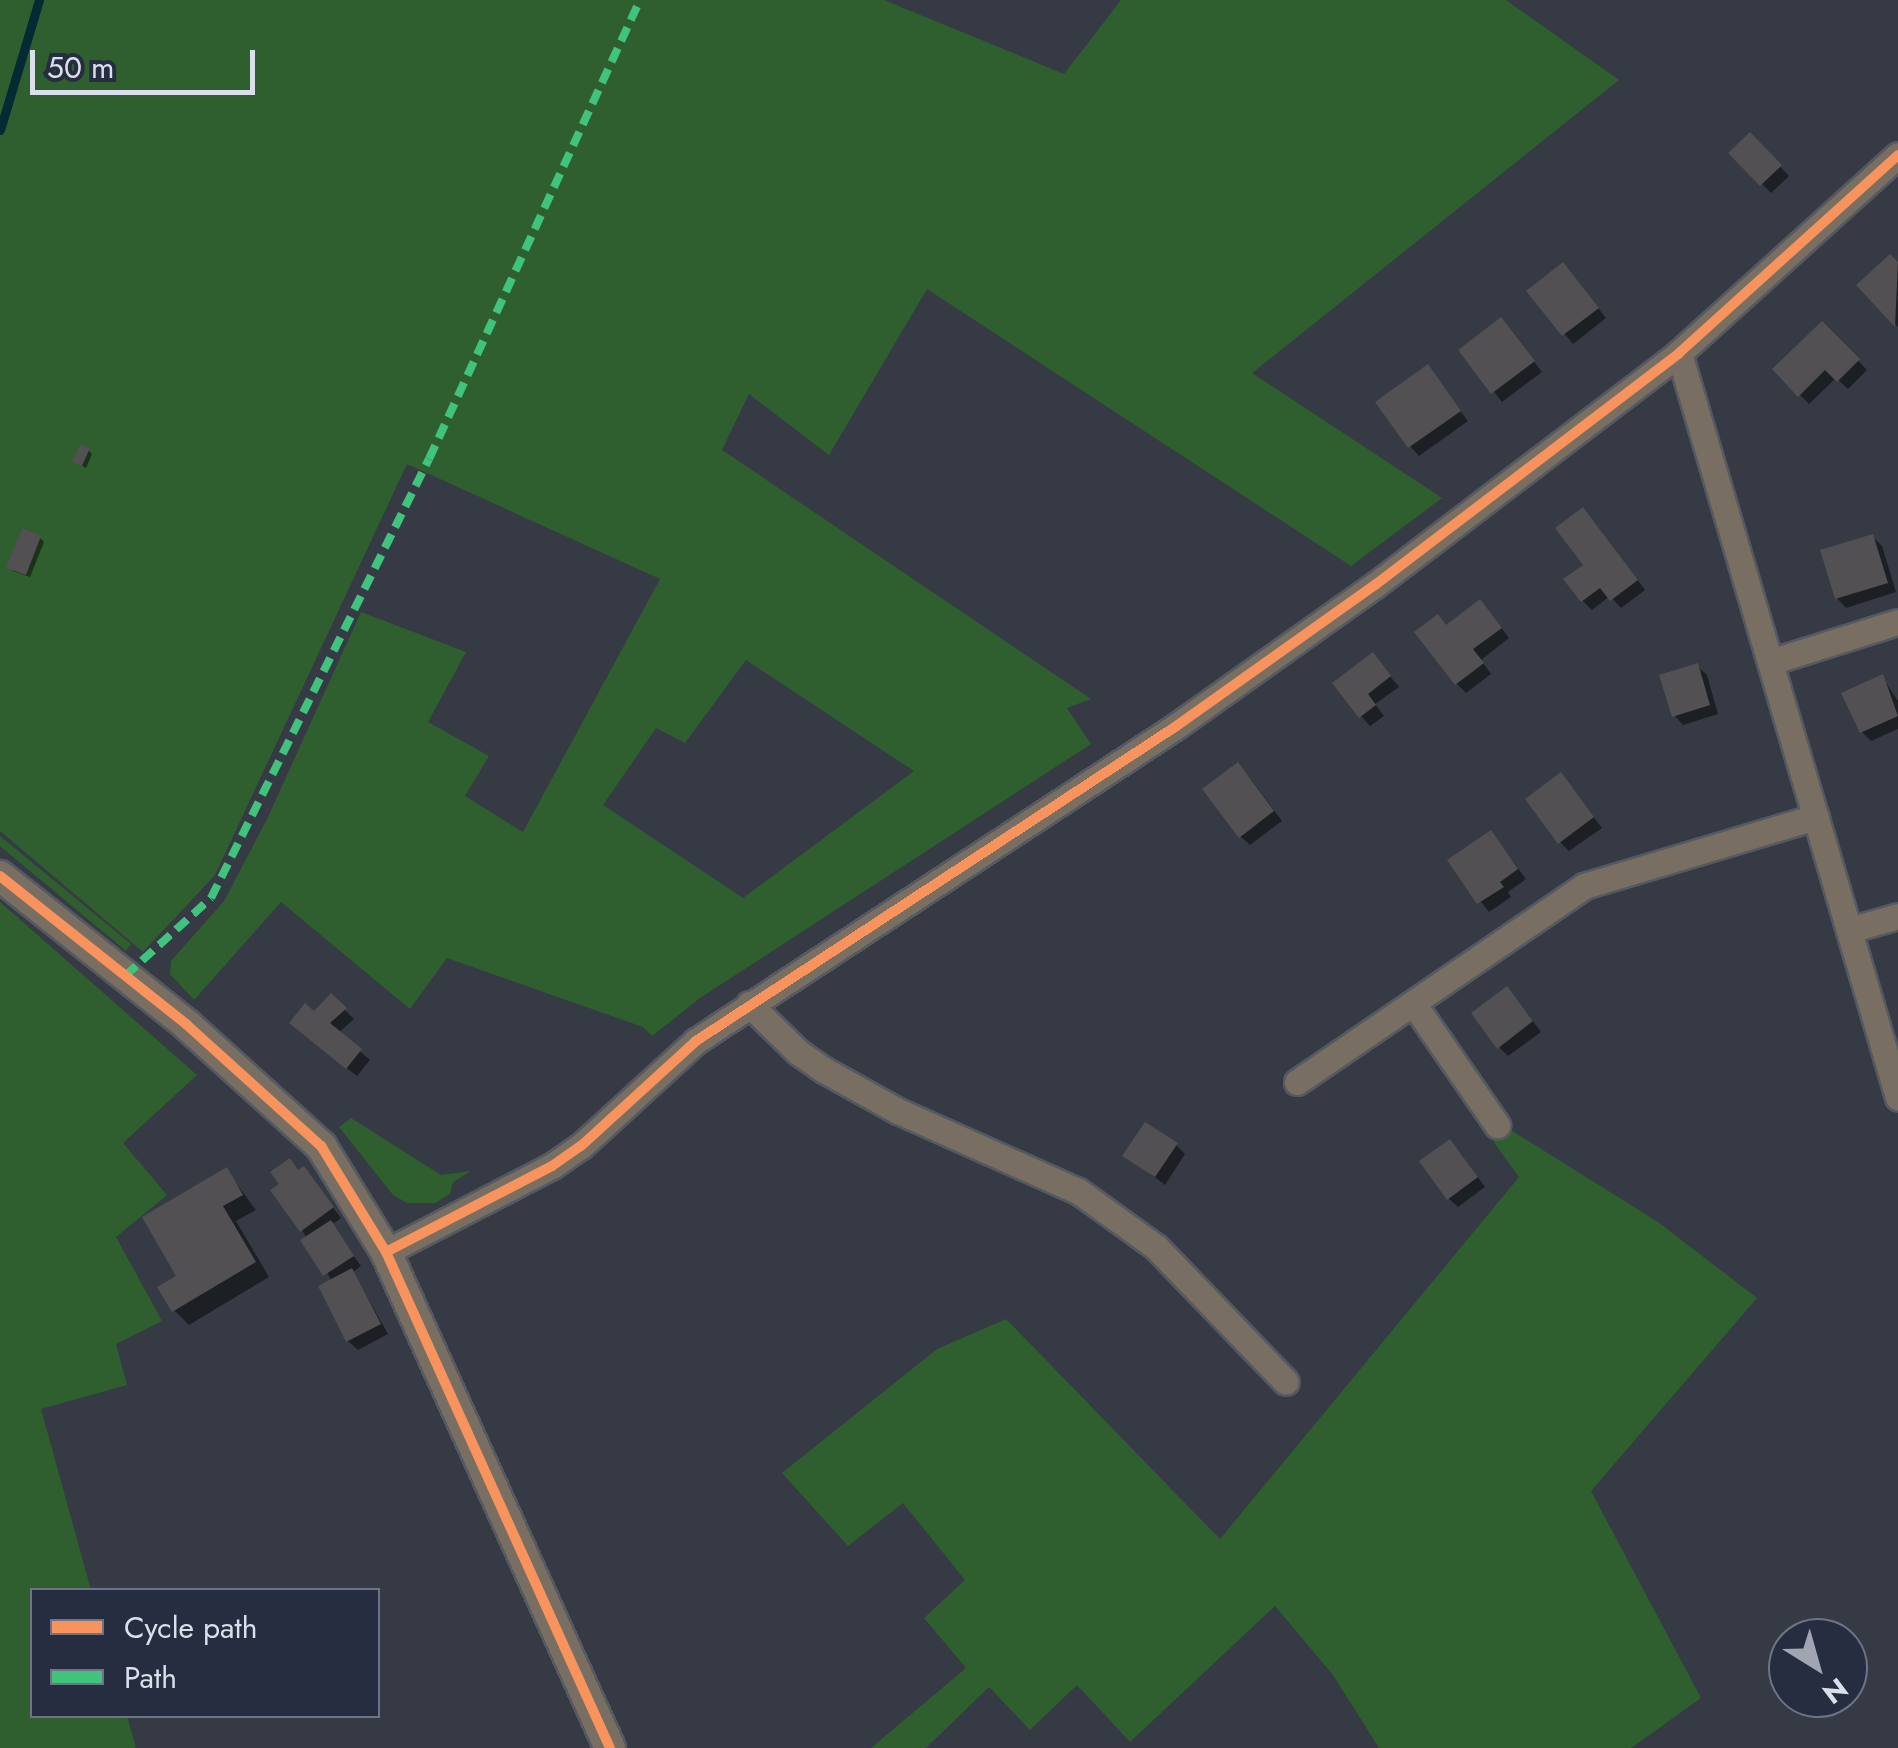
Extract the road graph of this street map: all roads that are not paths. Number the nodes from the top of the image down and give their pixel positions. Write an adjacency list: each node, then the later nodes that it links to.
1 (1898, 155): 2 (street)
2 (1679, 353): 4 (street); 9 (street)
3 (1898, 622): 4 (street)
4 (1770, 662): 5 (street)
5 (1816, 817): 8 (street); 10 (street)
6 (0, 876): 14 (street)
7 (1898, 916): 8 (street)
8 (1849, 930): 12 (street)
9 (750, 1004): 14 (street); 15 (street)
10 (1414, 1006): 11 (street); 13 (street)
11 (1297, 1082)
12 (1898, 1097)
13 (1497, 1125)
14 (386, 1252): 16 (street)
15 (1286, 1382)
16 (610, 1748)

